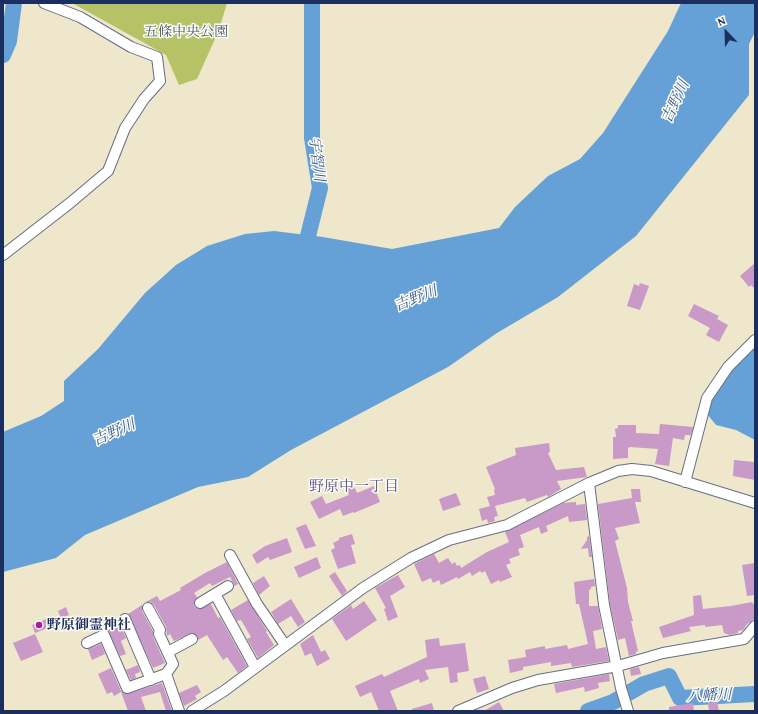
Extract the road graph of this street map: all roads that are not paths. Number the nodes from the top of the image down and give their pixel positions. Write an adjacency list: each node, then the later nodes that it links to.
1 (44, 3): 2 (street)
2 (3, 255)
3 (755, 340): 4 (street)
4 (685, 482): 5 (street); 6 (street)
5 (589, 483): 16 (street); 18 (street)
6 (755, 503)
7 (230, 555): 16 (street)
8 (228, 586): 9 (street)
9 (215, 594): 10 (street); 19 (street)
10 (200, 603)
11 (148, 608): 17 (street)
12 (125, 619): 21 (street)
13 (755, 626): 18 (street)
14 (192, 639): 17 (street)
15 (86, 643): 21 (street)
16 (285, 645): 19 (street)
17 (168, 652): 20 (street)
18 (618, 666): 24 (street); 25 (street)
19 (255, 667): 23 (street)
20 (166, 674): 21 (street); 22 (street)
21 (151, 680)
22 (179, 711)
23 (192, 711)
24 (458, 711)
25 (628, 711)

